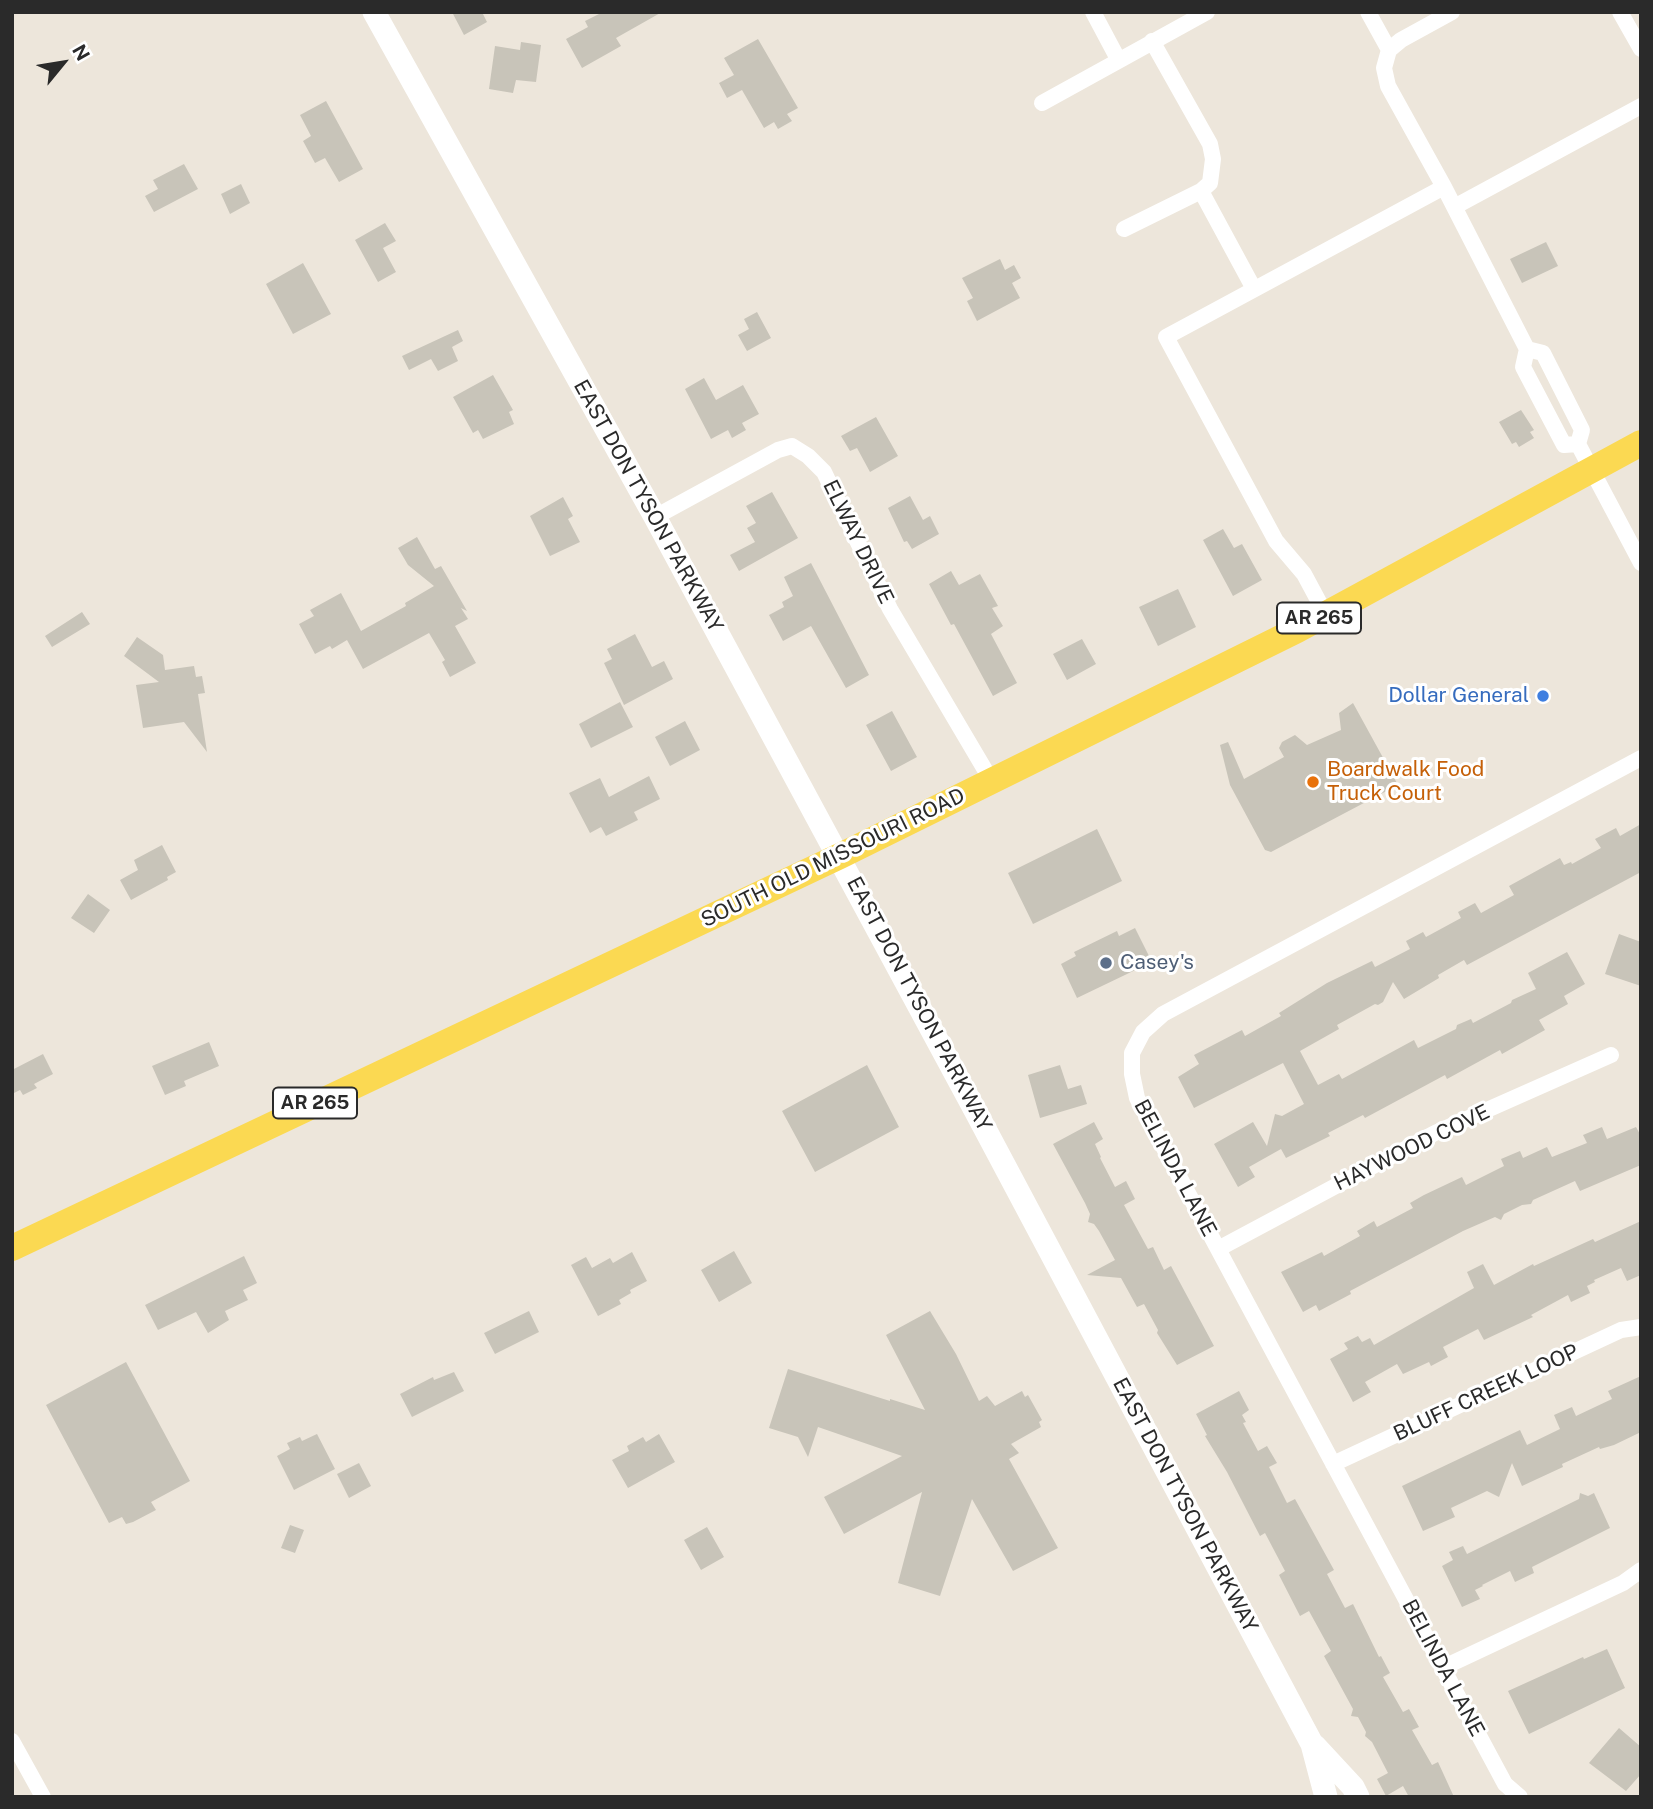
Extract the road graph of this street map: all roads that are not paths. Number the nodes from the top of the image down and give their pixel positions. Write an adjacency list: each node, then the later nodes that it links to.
1 (374, 12): 22 (main road, EAST DON TYSON PARKWAY)
2 (1093, 12): 10 (street)
3 (1207, 12): 7 (street)
4 (1368, 12): 8 (street)
5 (1452, 12): 8 (street)
6 (1620, 12): 9 (street)
7 (1152, 41): 10 (street); 14 (street)
8 (1389, 50): 13 (street)
9 (1641, 50)
10 (1118, 59): 11 (street)
11 (1042, 103)
12 (1641, 106): 15 (street)
13 (1444, 187): 15 (street); 17 (street)
14 (1201, 191): 16 (street); 17 (street)
15 (1456, 206): 18 (street)
16 (1124, 229)
17 (1254, 289): 24 (street)
18 (1527, 349): 20 (street); 20 (street)
19 (1641, 443): 21 (main road, SOUTH OLD MISSOURI ROAD / AR 265)
20 (1578, 444): 21 (street)
21 (1592, 470): 23 (street); 24 (main road, SOUTH OLD MISSOURI ROAD / AR 265)
22 (655, 517): 26 (street, ELWAY DRIVE); 27 (main road, EAST DON TYSON PARKWAY)
23 (1641, 563)
24 (1326, 615): 26 (main road, SOUTH OLD MISSOURI ROAD / AR 265)
25 (1641, 758): 30 (street, BELINDA LANE)
26 (991, 780): 27 (main road, SOUTH OLD MISSOURI ROAD / AR 265)
27 (840, 856): 29 (main road, SOUTH OLD MISSOURI ROAD / AR 265); 36 (main road, EAST DON TYSON PARKWAY)
28 (1611, 1055): 30 (street, HAYWOOD COVE)
29 (12, 1248)
30 (1218, 1249): 32 (street, BELINDA LANE)
31 (1641, 1327): 32 (street, BLUFF CREEK LOOP)
32 (1333, 1464): 34 (street, BELINDA LANE)
33 (1641, 1570): 34 (street)
34 (1443, 1668): 40 (street, BELINDA LANE)
35 (12, 1741): 37 (street)
36 (1312, 1744): 38 (main road, EAST DON TYSON PARKWAY); 39 (main road, EAST DON TYSON PARKWAY)
37 (43, 1797)
38 (1326, 1797)
39 (1358, 1797)
40 (1520, 1797)

